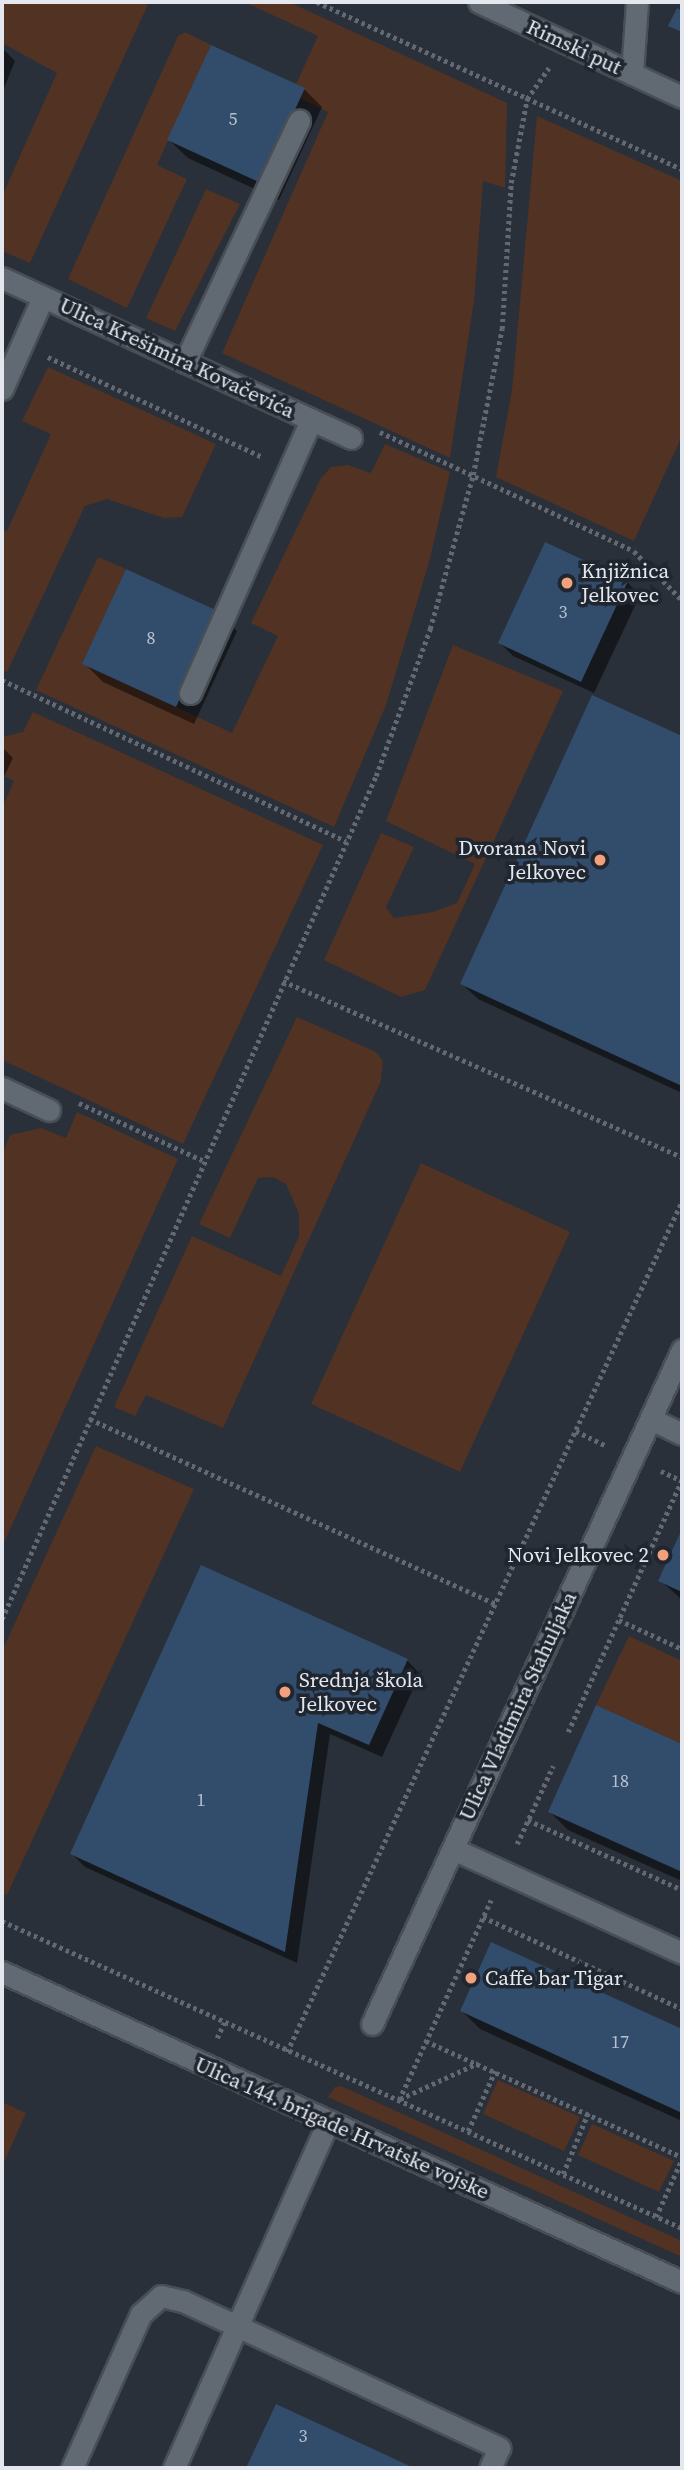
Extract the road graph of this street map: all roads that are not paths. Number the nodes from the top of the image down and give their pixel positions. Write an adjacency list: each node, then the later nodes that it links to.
1 (479, 2): 3 (street, Rimski put)
2 (637, 2): 3 (street, Rimski put)
3 (632, 74): 4 (street, Rimski put)
4 (682, 97)
5 (299, 121): 8 (street)
6 (2, 278): 7 (street, Ulica Krešimira Kovačevića)
7 (43, 297): 8 (street, Ulica Krešimira Kovačevića); 9 (street)
8 (185, 362): 10 (street, Ulica Krešimira Kovačevića)
9 (2, 389)
10 (311, 420): 11 (street, Ulica Krešimira Kovačevića); 12 (street)
11 (351, 438)
12 (190, 693)
13 (3, 1091): 14 (street)
14 (49, 1110)
15 (682, 1350): 16 (street, Ulica Vladimira Stahuljaka)
16 (651, 1419): 17 (street); 18 (street, Ulica Vladimira Stahuljaka)
17 (682, 1434)
18 (453, 1849): 19 (street); 21 (street, Ulica Vladimira Stahuljaka)
19 (682, 1953)
20 (2, 1972): 22 (street, Ulica 144. brigade Hrvatske vojske)
21 (372, 2024)
22 (328, 2122): 23 (street, Ulica 144. brigade Hrvatske vojske); 24 (street)
23 (682, 2282)
24 (237, 2326): 25 (street); 26 (street); 27 (street)
25 (72, 2468)
26 (174, 2468)
27 (490, 2468)

